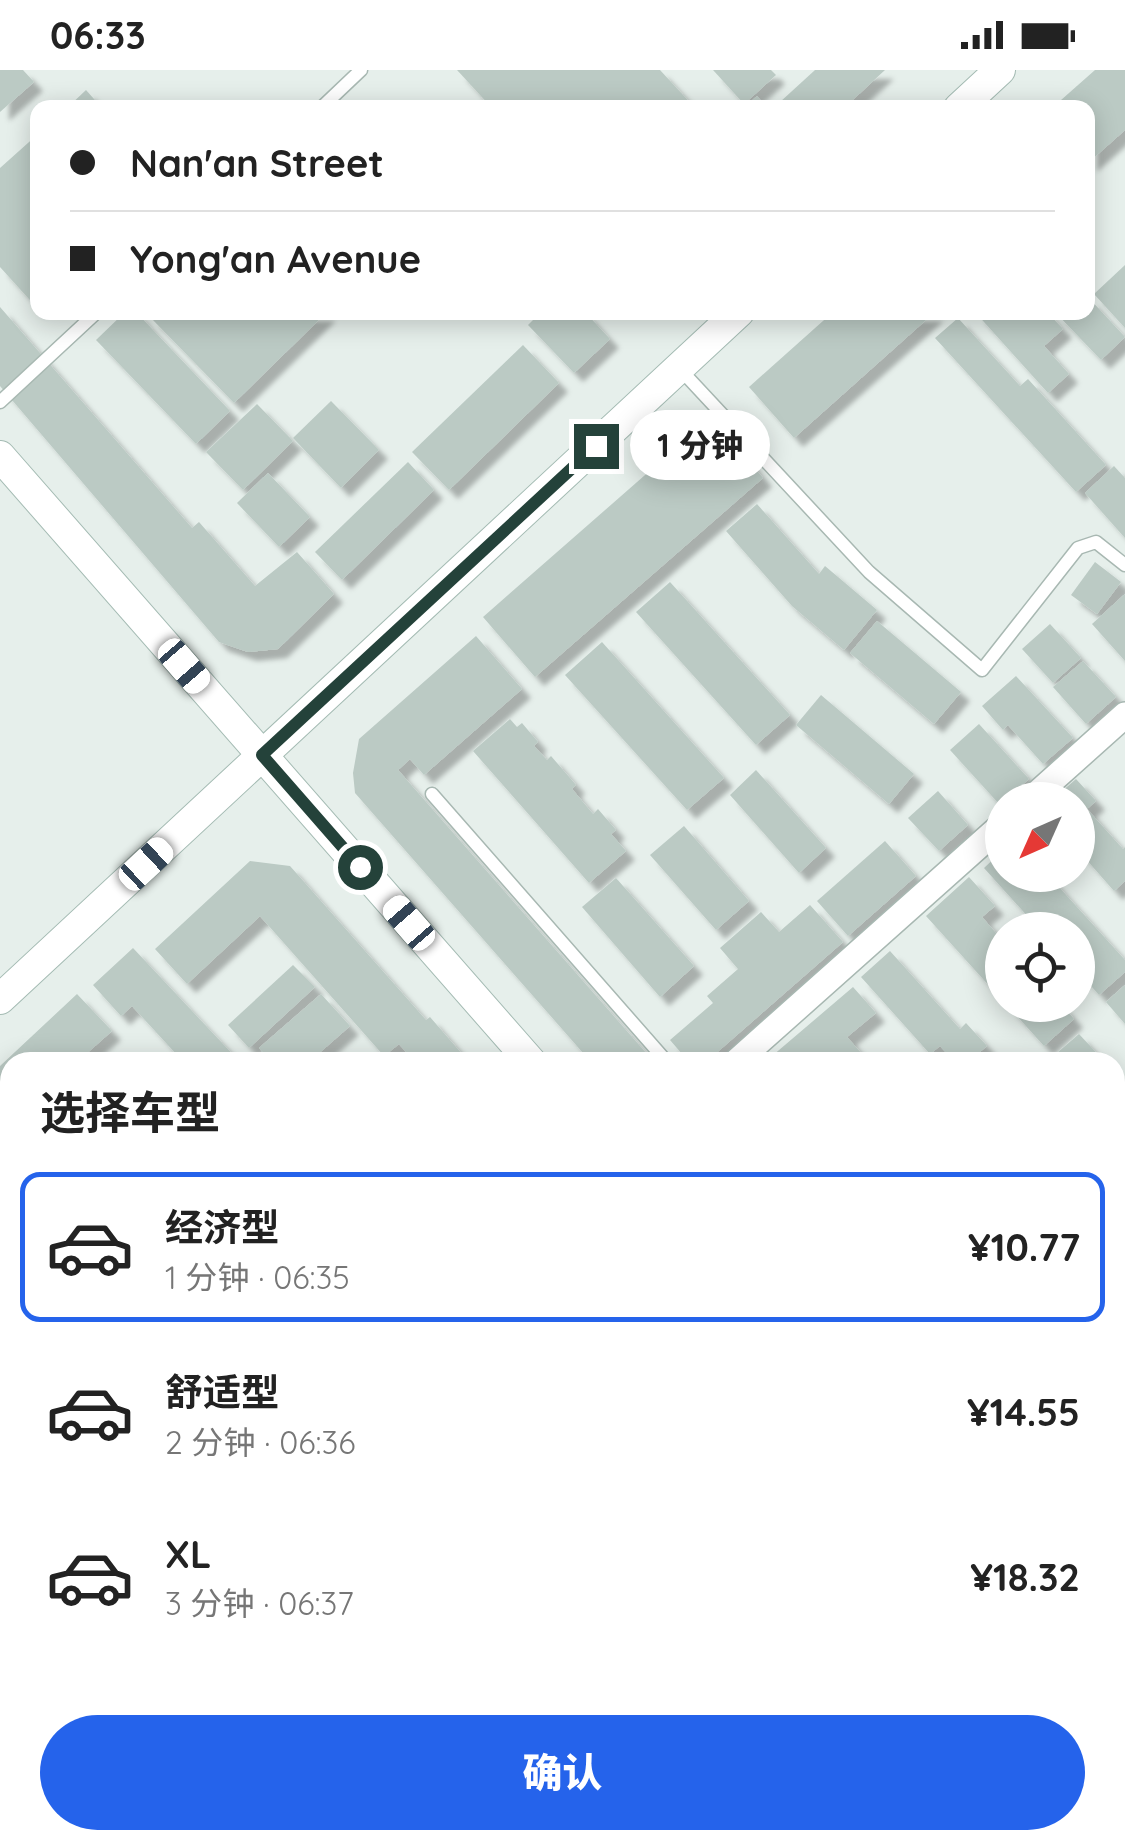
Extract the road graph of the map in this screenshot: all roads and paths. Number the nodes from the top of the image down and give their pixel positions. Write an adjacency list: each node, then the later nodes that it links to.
1 (362, 70): 3 (lane)
2 (1000, 70): 4 (street)
3 (329, 100)
4 (968, 100)
5 (88, 320): 8 (lane)
6 (730, 320): 7 (street)
7 (679, 368): 10 (lane); 12 (street)
8 (0, 402)
9 (0, 456): 12 (street)
10 (1125, 565)
11 (1125, 716): 13 (street)
12 (262, 755): 16 (street); 17 (street)
13 (1050, 782)
14 (432, 794): 18 (lane)
15 (985, 840): 19 (street)
16 (0, 999)
17 (522, 1052)
18 (658, 1052)
19 (747, 1052)

